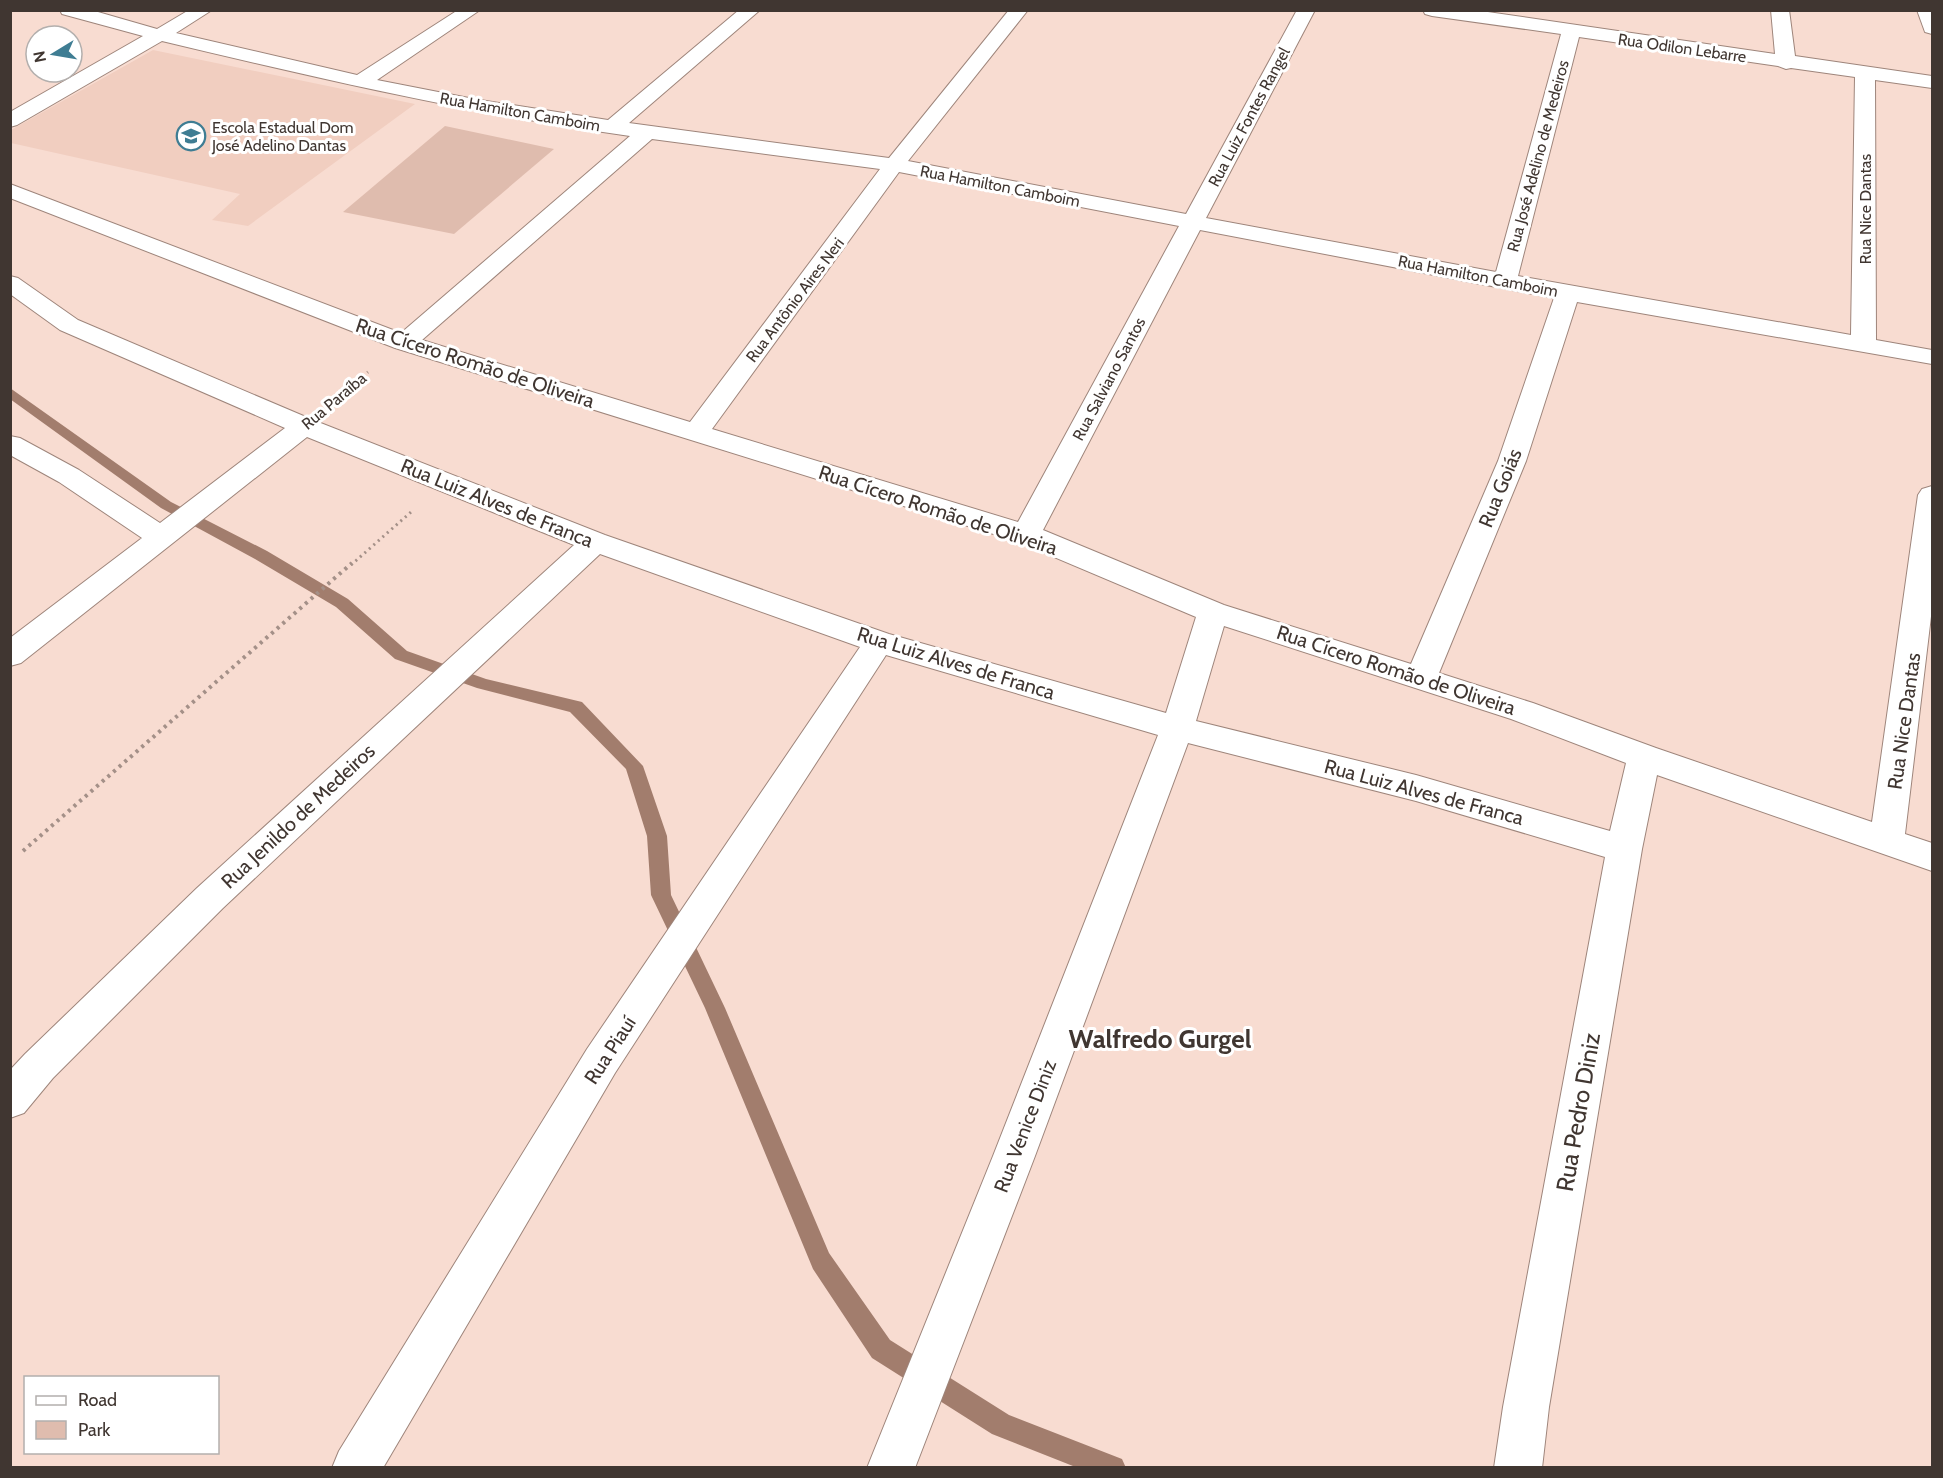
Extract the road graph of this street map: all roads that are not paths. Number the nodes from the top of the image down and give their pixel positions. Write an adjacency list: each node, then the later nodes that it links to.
1 (69, 10): 13 (street, Rua Hamilton Camboim)
2 (203, 10): 13 (street)
3 (471, 10): 16 (street)
4 (751, 10): 19 (street)
5 (1019, 10): 21 (street, Rua Antônio Aires Neri)
6 (1306, 10): 23 (street, Rua Luiz Fontes Rangel)
7 (1432, 10): 10 (street, Rua Odilon Lebarre)
8 (1780, 10): 14 (street)
9 (1926, 10): 11 (street)
10 (1517, 17): 12 (street, Rua Odilon Lebarre)
11 (1932, 28)
12 (1571, 32): 14 (street, Rua Odilon Lebarre); 24 (street, Rua José Adelino de Medeiros)
13 (159, 35): 16 (street, Rua Hamilton Camboim); 18 (street)
14 (1786, 63): 15 (street, Rua Odilon Lebarre)
15 (1865, 73): 17 (street, Rua Odilon Lebarre); 28 (street, Rua Nice Dantas)
16 (360, 82): 19 (street, Rua Hamilton Camboim)
17 (1932, 82)
18 (10, 121)
19 (612, 127): 20 (street, Rua Hamilton Camboim)
20 (647, 132): 21 (street, Rua Hamilton Camboim); 27 (street)
21 (894, 165): 23 (street, Rua Hamilton Camboim); 31 (street, Rua Antônio Aires Neri)
22 (10, 190): 27 (street, Rua Cícero Romão de Oliveira)
23 (1191, 223): 24 (street, Rua Hamilton Camboim); 34 (street, Rua Salviano Santos)
24 (1505, 281): 26 (street, Rua Hamilton Camboim)
25 (10, 283): 30 (street, Rua Luiz Alves de Franca)
26 (1568, 293): 28 (street, Rua Hamilton Camboim); 40 (street, Rua Goiás)
27 (404, 343): 31 (street, Rua Cícero Romão de Oliveira)
28 (1863, 344): 29 (street, Rua Hamilton Camboim)
29 (1932, 357)
30 (304, 426): 35 (street, Rua Paraíba); 36 (street, Rua Luiz Alves de Franca)
31 (695, 434): 34 (street, Rua Cícero Romão de Oliveira)
32 (10, 444): 35 (street)
33 (1932, 495): 43 (street, Rua Nice Dantas)
34 (1026, 534): 37 (street, Rua Cícero Romão de Oliveira)
35 (162, 538): 39 (street, Rua Paraíba)
36 (595, 542): 38 (street, Rua Luiz Alves de Franca); 46 (street, Rua Jenildo de Medeiros)
37 (1213, 612): 40 (street, Rua Cícero Romão de Oliveira); 41 (street, Rua Venice Diniz)
38 (879, 642): 41 (street, Rua Luiz Alves de Franca); 47 (street, Rua Piauí)
39 (10, 655)
40 (1420, 679): 42 (street, Rua Cícero Romão de Oliveira)
41 (1177, 728): 44 (street, Rua Luiz Alves de Franca); 48 (street, Rua Venice Diniz)
42 (1644, 757): 43 (street, Rua Cícero Romão de Oliveira); 44 (street, Rua Pedro Diniz)
43 (1887, 840): 45 (street, Rua Cícero Romão de Oliveira)
44 (1624, 849): 49 (street, Rua Pedro Diniz)
45 (1932, 857)
46 (10, 1100)
47 (356, 1467)
48 (891, 1467)
49 (1518, 1467)

